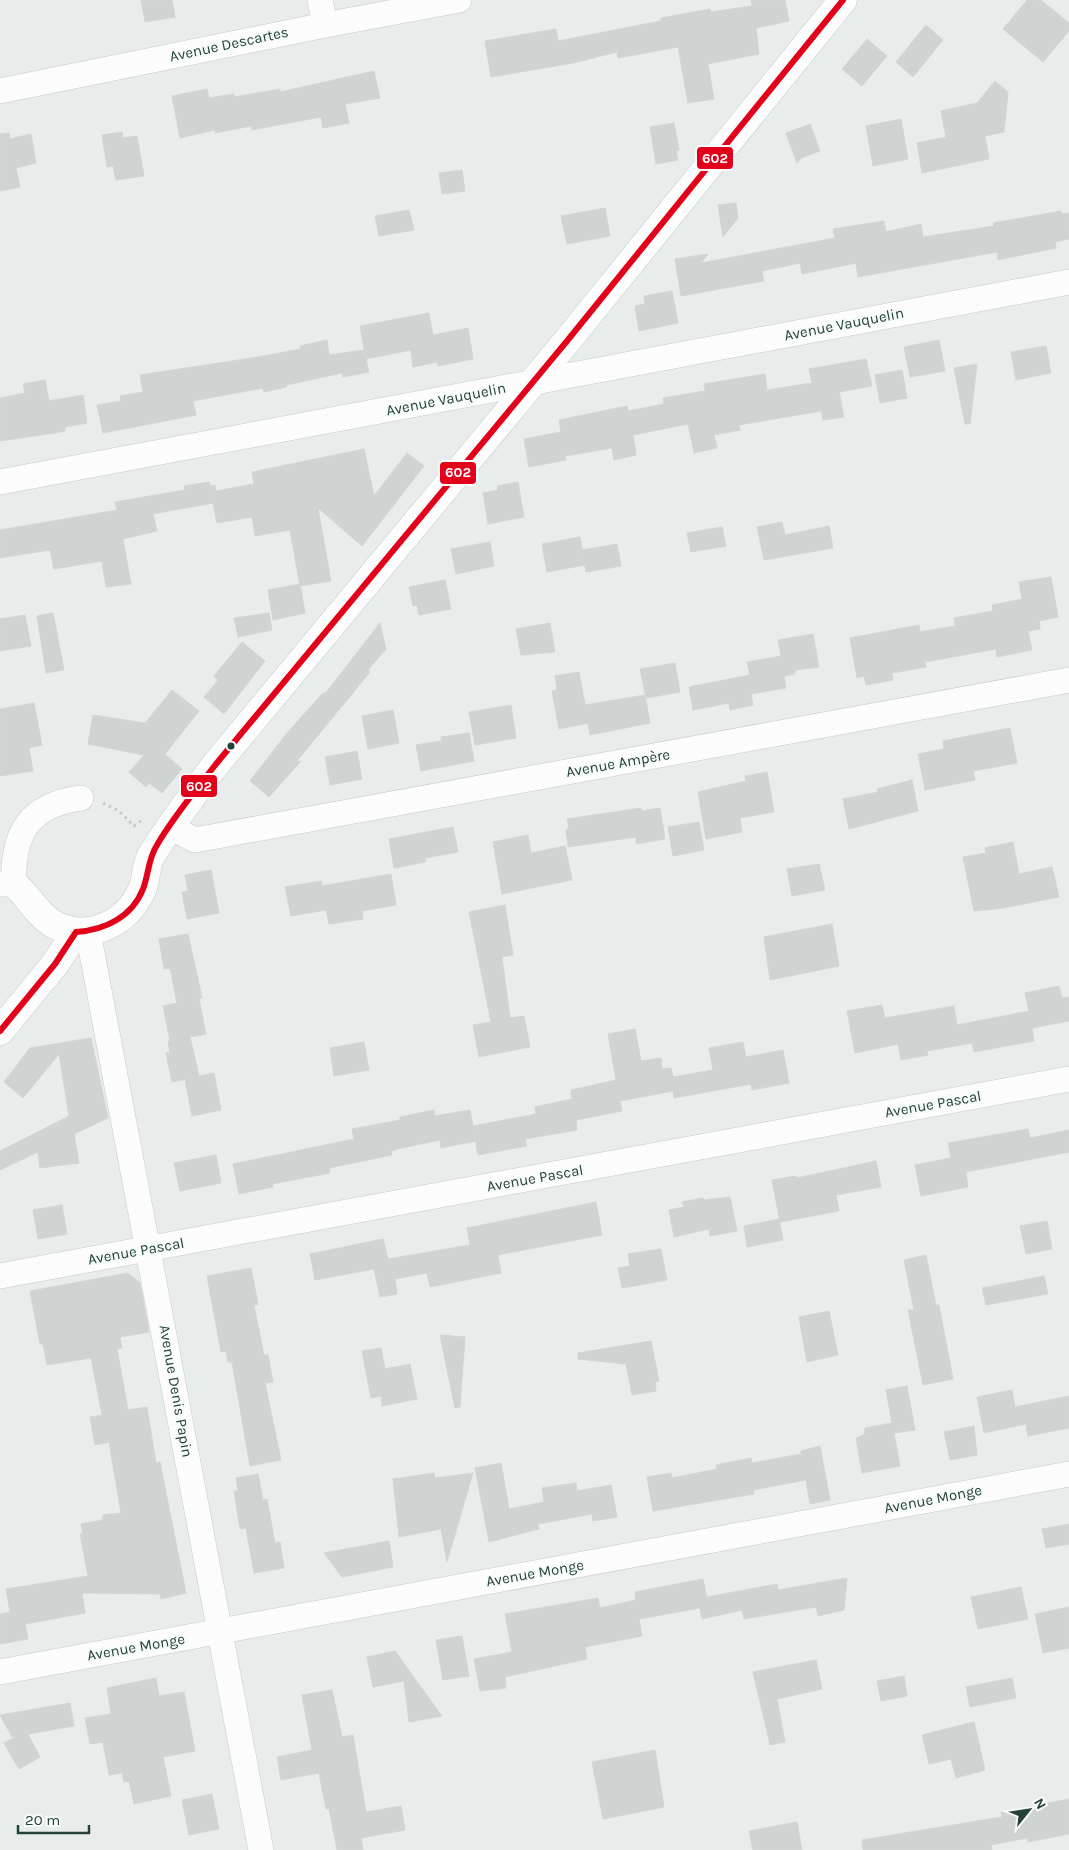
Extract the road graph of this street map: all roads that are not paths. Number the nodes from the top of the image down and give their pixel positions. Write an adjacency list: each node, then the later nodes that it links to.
1 (320, 0): 4 (street)
2 (459, 0): 4 (street, Avenue Descartes)
3 (843, 0): 7 (street)
4 (325, 25): 5 (street, Avenue Descartes)
5 (0, 91)
6 (1069, 282): 7 (street, Avenue Vauquelin)
7 (533, 382): 8 (street, Avenue Vauquelin); 11 (street)
8 (0, 482)
9 (1069, 680): 11 (street, Avenue Ampère)
10 (81, 798): 12 (street)
11 (158, 823): 13 (street)
12 (7, 884): 13 (street)
13 (82, 932): 14 (street); 16 (street, Avenue Denis Papin)
14 (0, 1031)
15 (1069, 1079): 16 (street, Avenue Pascal)
16 (149, 1249): 17 (street, Avenue Pascal); 19 (street, Avenue Denis Papin)
17 (0, 1276)
18 (1069, 1474): 19 (street, Avenue Monge)
19 (220, 1631): 20 (street, Avenue Monge); 21 (street, Avenue Denis Papin)
20 (0, 1672)
21 (261, 1850)

